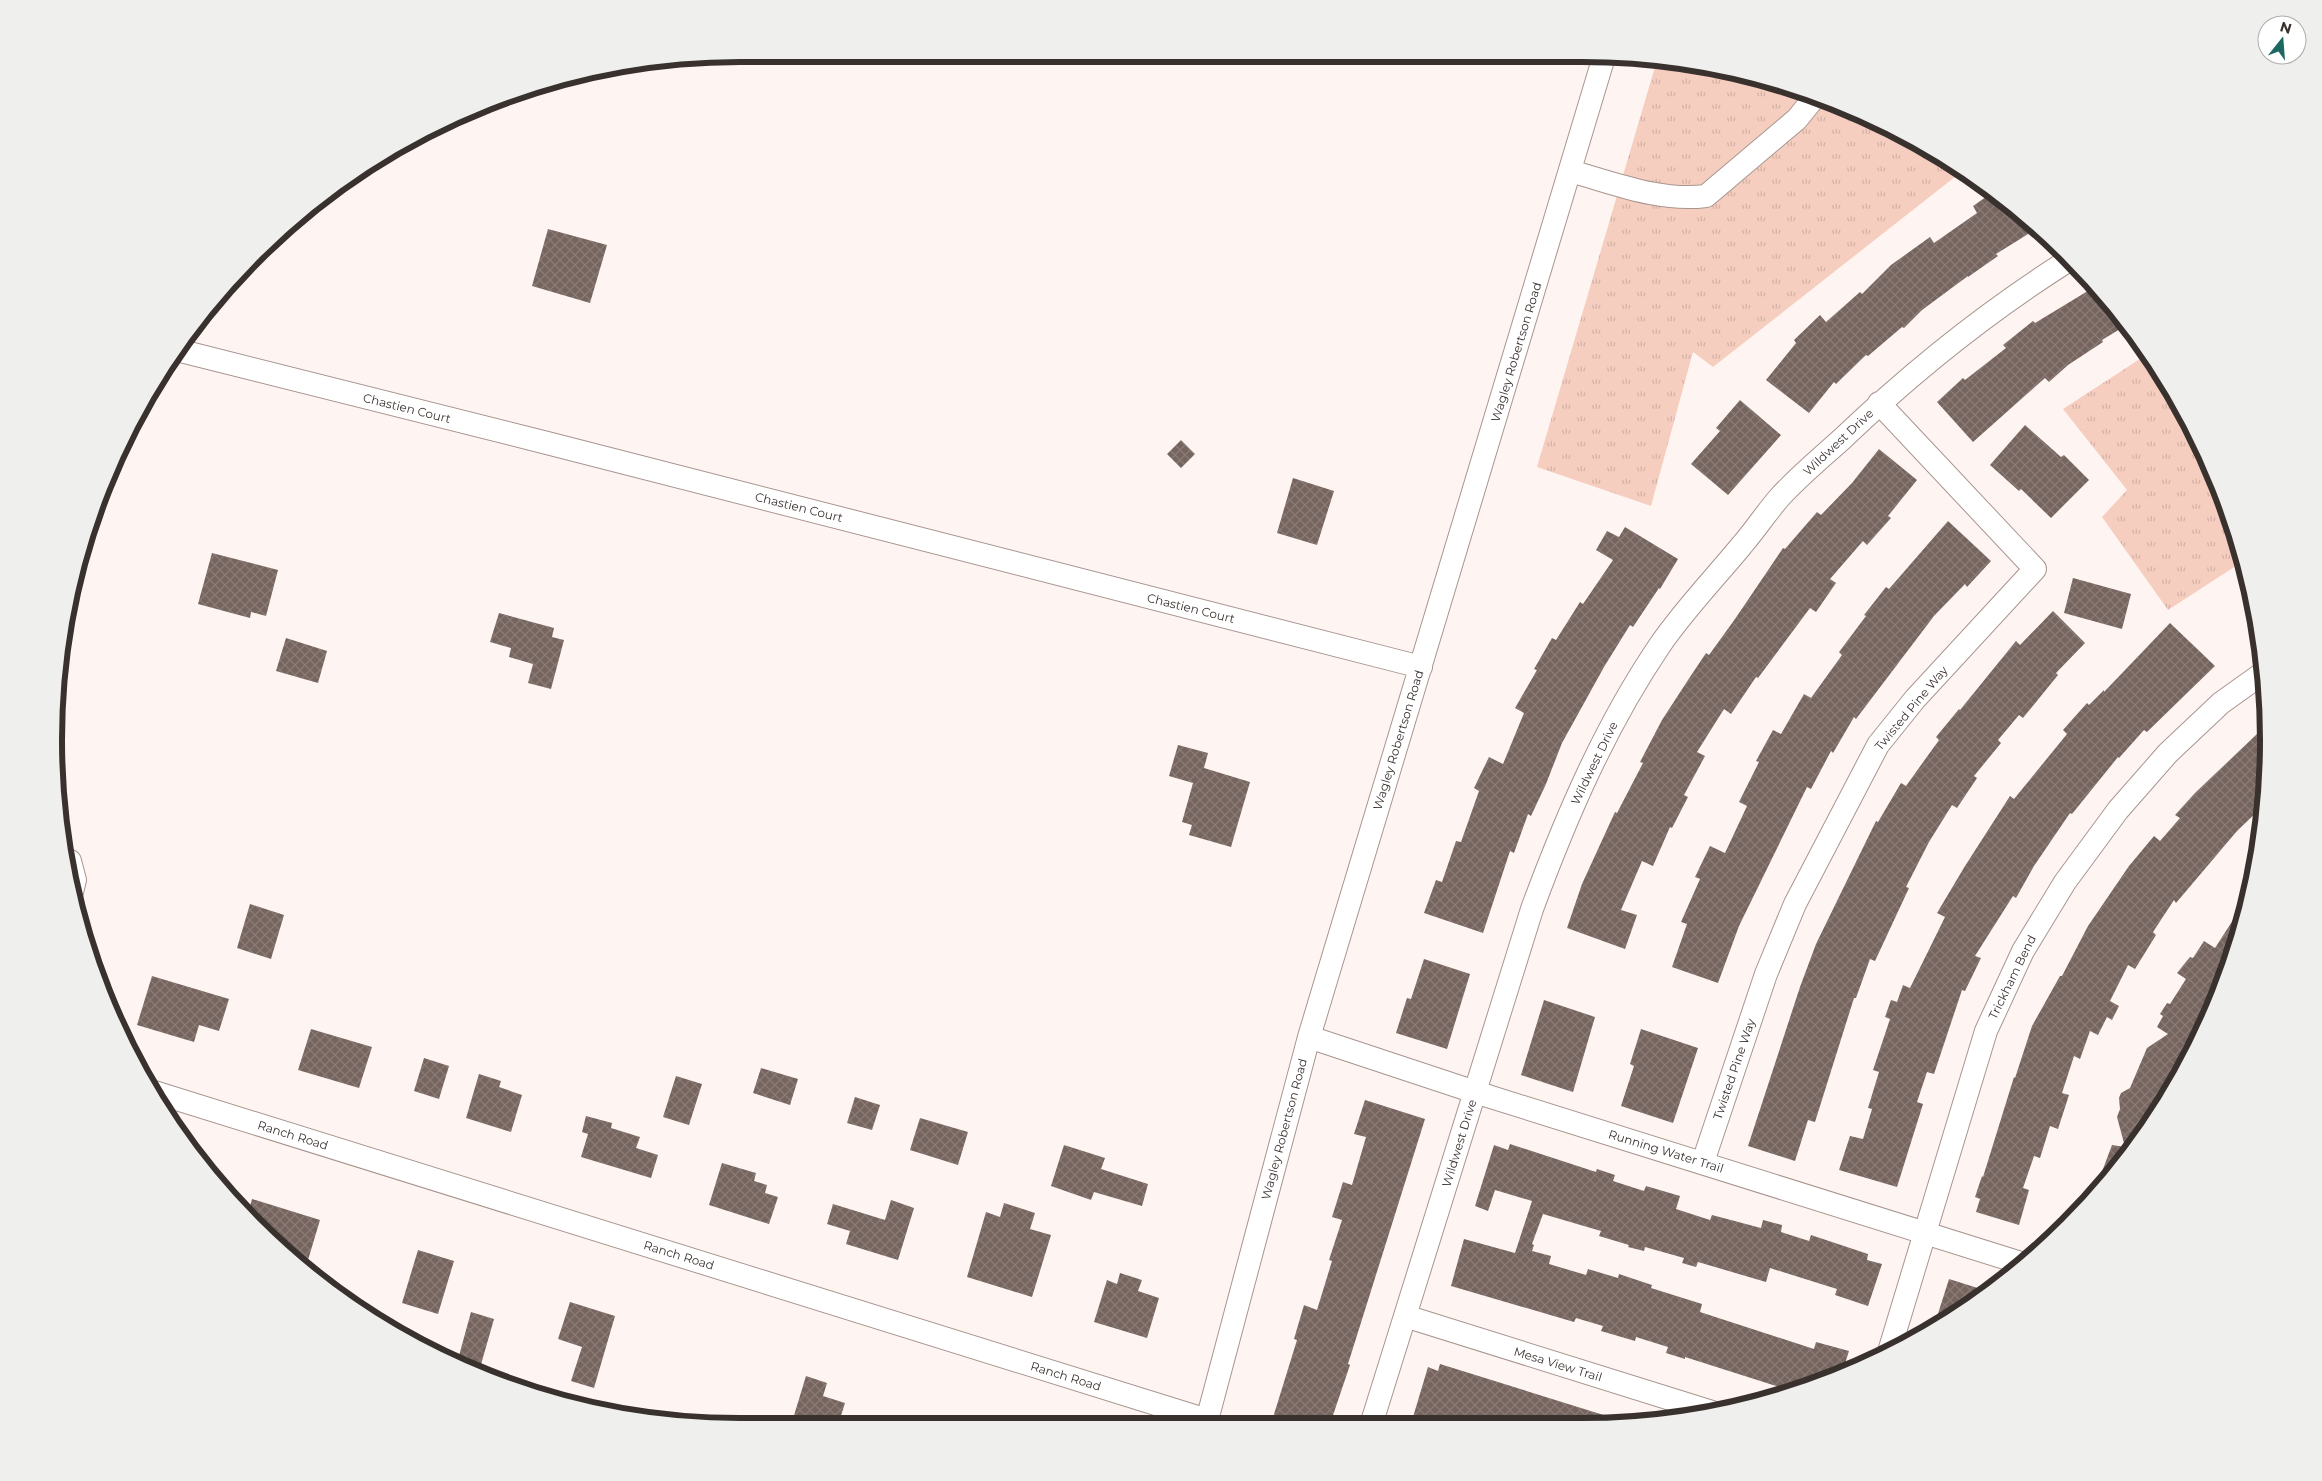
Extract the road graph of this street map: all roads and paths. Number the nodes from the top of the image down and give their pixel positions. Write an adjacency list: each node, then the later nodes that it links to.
1 (1602, 63): 3 (street, Wagley Robertson Road)
2 (1810, 102): 3 (street)
3 (1570, 171): 7 (street, Wagley Robertson Road)
4 (2063, 263): 6 (street, Wildwest Drive)
5 (186, 352): 7 (street, Chastien Court)
6 (1879, 403): 10 (street, Wildwest Drive); 12 (street, Twisted Pine Way)
7 (1421, 667): 9 (street, Wagley Robertson Road)
8 (2256, 678): 13 (street, Trickham Bend)
9 (1309, 1037): 10 (street, Running Water Trail); 19 (street, Wagley Robertson Road)
10 (1474, 1092): 12 (street, Running Water Trail); 15 (street, Wildwest Drive)
11 (162, 1094): 18 (street, Ranch Road)
12 (1703, 1162): 13 (street, Running Water Trail)
13 (1924, 1231): 14 (street, Running Water Trail); 16 (street, Trickham Bend)
14 (2015, 1261)
15 (1405, 1316): 17 (street, Mesa View Trail); 20 (street, Wildwest Drive)
16 (1891, 1343)
17 (1699, 1408)
18 (1193, 1418)
19 (1207, 1418)
20 (1373, 1418)

